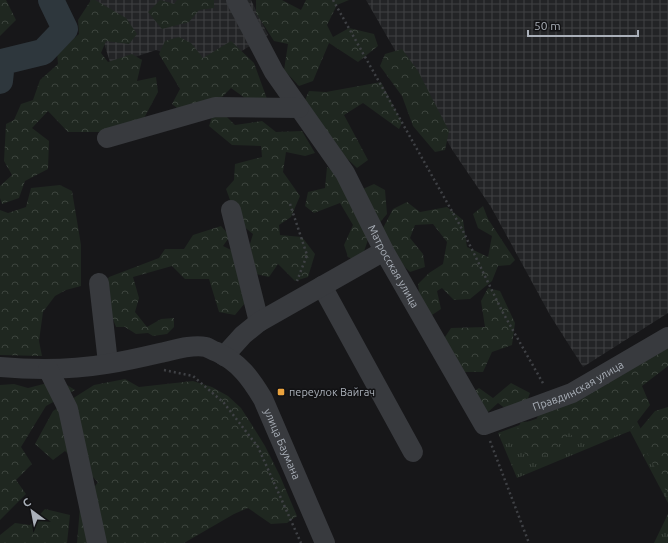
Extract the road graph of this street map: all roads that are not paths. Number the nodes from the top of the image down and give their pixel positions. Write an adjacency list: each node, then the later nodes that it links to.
1 (236, 0): 2 (street, Матросская улица)
2 (299, 108): 3 (street); 5 (street, Матросская улица)
3 (107, 138)
4 (231, 210): 8 (street)
5 (384, 251): 7 (street); 14 (street, Матросская улица)
6 (99, 283): 11 (street)
7 (322, 286): 8 (street); 15 (street)
8 (259, 322): 10 (street)
9 (668, 337): 14 (street, Правдинская улица)
10 (224, 356): 11 (street); 17 (street, улица Баумана)
11 (108, 364): 13 (street)
12 (0, 367): 13 (street)
13 (48, 369): 16 (street)
14 (484, 426)
15 (413, 452)
16 (97, 543)
17 (325, 543)

